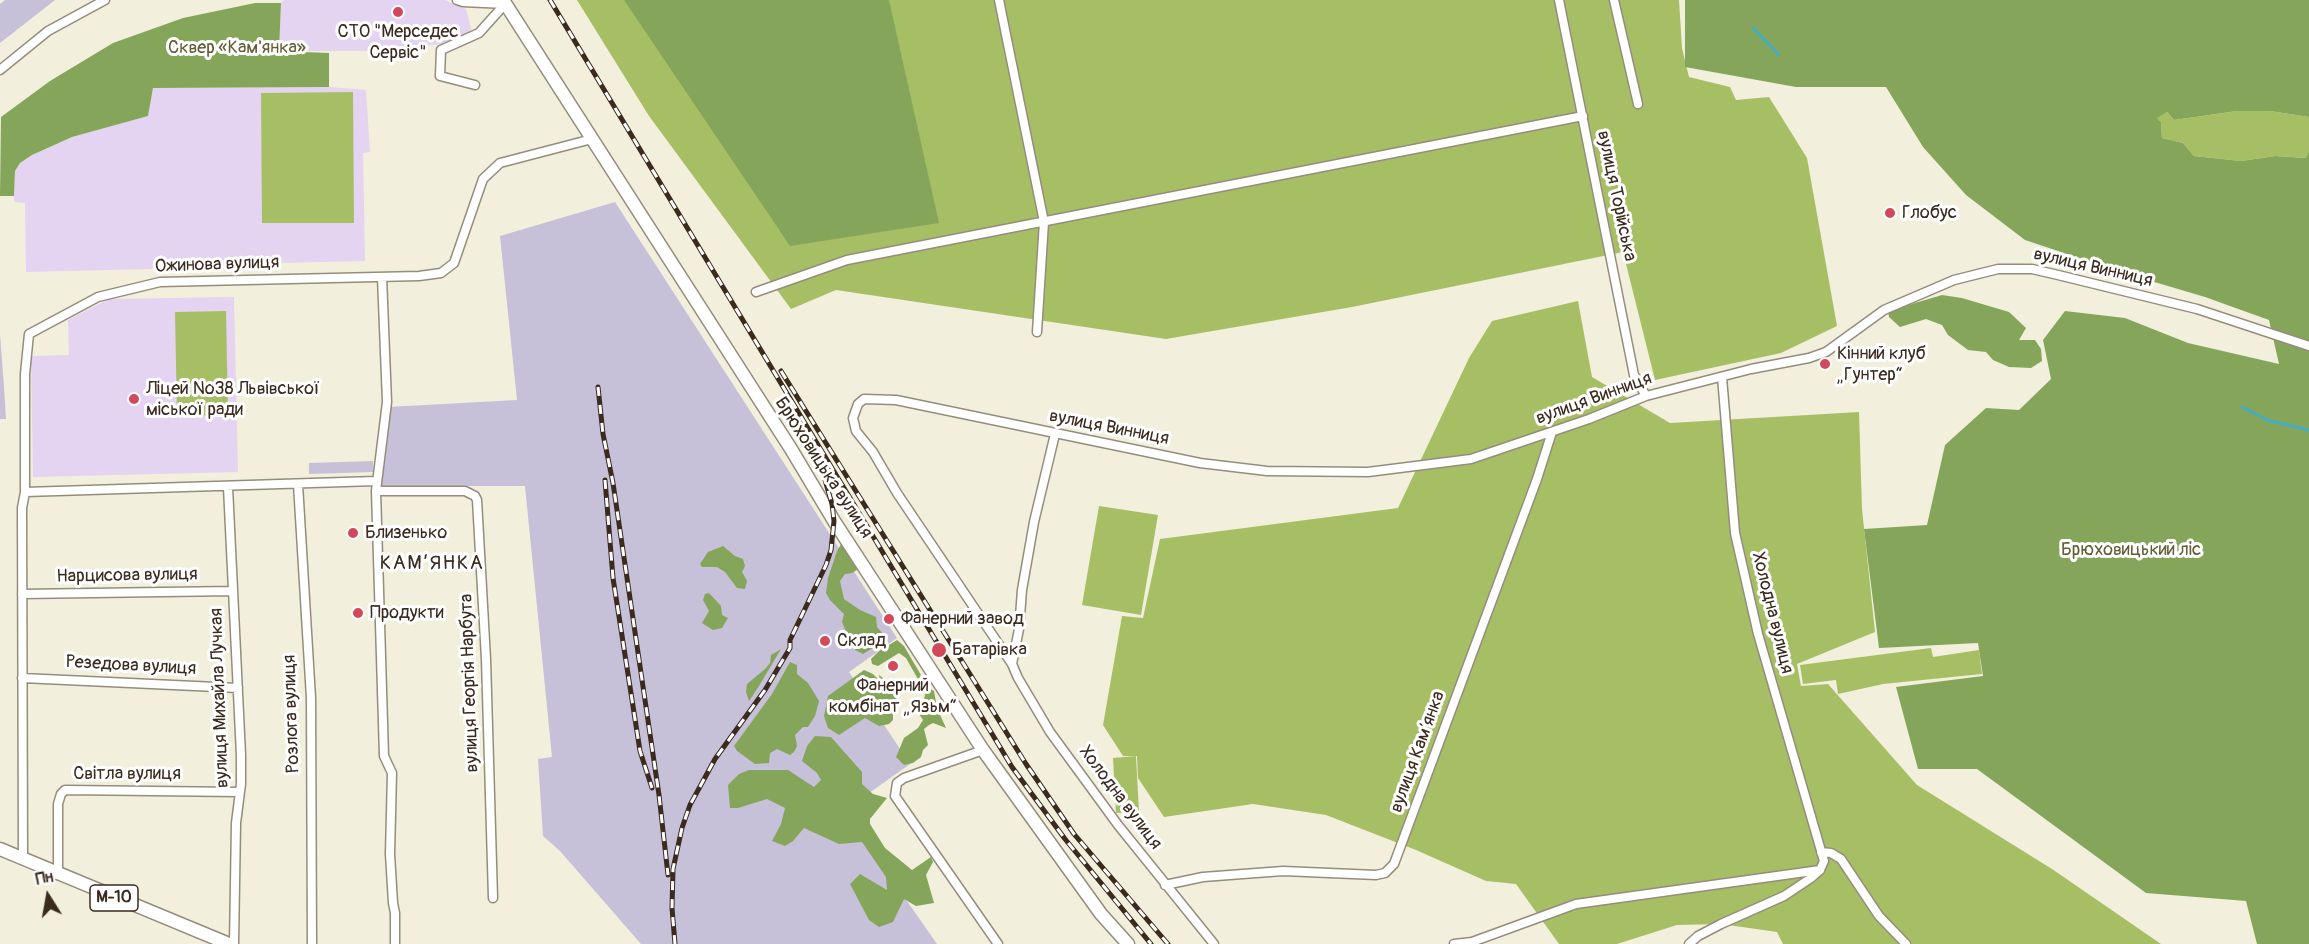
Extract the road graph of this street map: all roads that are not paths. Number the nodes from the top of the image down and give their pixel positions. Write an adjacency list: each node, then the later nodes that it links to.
1 (105, 0): 7 (street)
2 (457, 0): 6 (street)
3 (999, 0): 12 (street)
4 (1559, 0): 10 (street, вулиця Торійська)
5 (1614, 0): 9 (street)
6 (504, 2): 8 (street); 11 (main road, Брюховицька вулиця)
7 (0, 70)
8 (475, 85)
9 (1638, 104)
10 (1583, 116): 12 (street); 18 (street, вулиця Торійська)
11 (592, 139): 13 (street, Ожинова вулиця); 32 (main road, Брюховицька вулиця)
12 (1044, 222): 14 (street); 15 (street)
13 (382, 277): 22 (street); 26 (street, Ожинова вулиця)
14 (756, 292)
15 (1037, 332)
16 (2309, 346): 17 (street, вулиця Винниця)
17 (1722, 377): 18 (street, вулиця Винниця); 35 (street, Холодна вулиця)
18 (1646, 396): 20 (street, вулиця Винниця)
19 (864, 399): 21 (street, вулиця Винниця); 29 (street, Холодна вулиця)
20 (1552, 432): 21 (street, вулиця Винниця); 39 (street, вулиця Камʼянка)
21 (1055, 434): 29 (street)
22 (376, 481): 23 (street); 25 (street)
23 (298, 484): 24 (street); 43 (street, Розлога вулиця)
24 (228, 487): 26 (street); 27 (street, вулиця Михайла Лучкая)
25 (376, 491): 40 (street, вулиця Георгія Нарбута); 44 (street)
26 (25, 492): 28 (street)
27 (233, 591): 28 (street, Нарцисова вулиця); 31 (street, вулиця Михайла Лучкая)
28 (22, 594): 30 (street)
29 (1012, 664): 39 (street, Холодна вулиця)
30 (22, 678): 31 (street, Резедова вулиця); 36 (street)
31 (238, 688): 33 (street, вулиця Михайла Лучкая)
32 (983, 750): 45 (street); 46 (main road, Брюховицька вулиця)
33 (240, 792): 38 (street, Світла вулиця); 42 (street, вулиця Михайла Лучкая)
34 (0, 849): 36 (main road, М-10)
35 (1821, 852): 37 (street, Холодна вулиця); 50 (street)
36 (23, 860): 38 (main road, М-10)
37 (1820, 870): 48 (street); 49 (street)
38 (58, 875): 41 (main road, М-10)
39 (1165, 885): 47 (street, Холодна вулиця)
40 (493, 898)
41 (228, 944)
42 (234, 944)
43 (312, 944)
44 (395, 944)
45 (998, 944)
46 (1128, 944)
47 (1214, 944)
48 (1454, 944)
49 (1689, 944)
50 (1906, 944)

